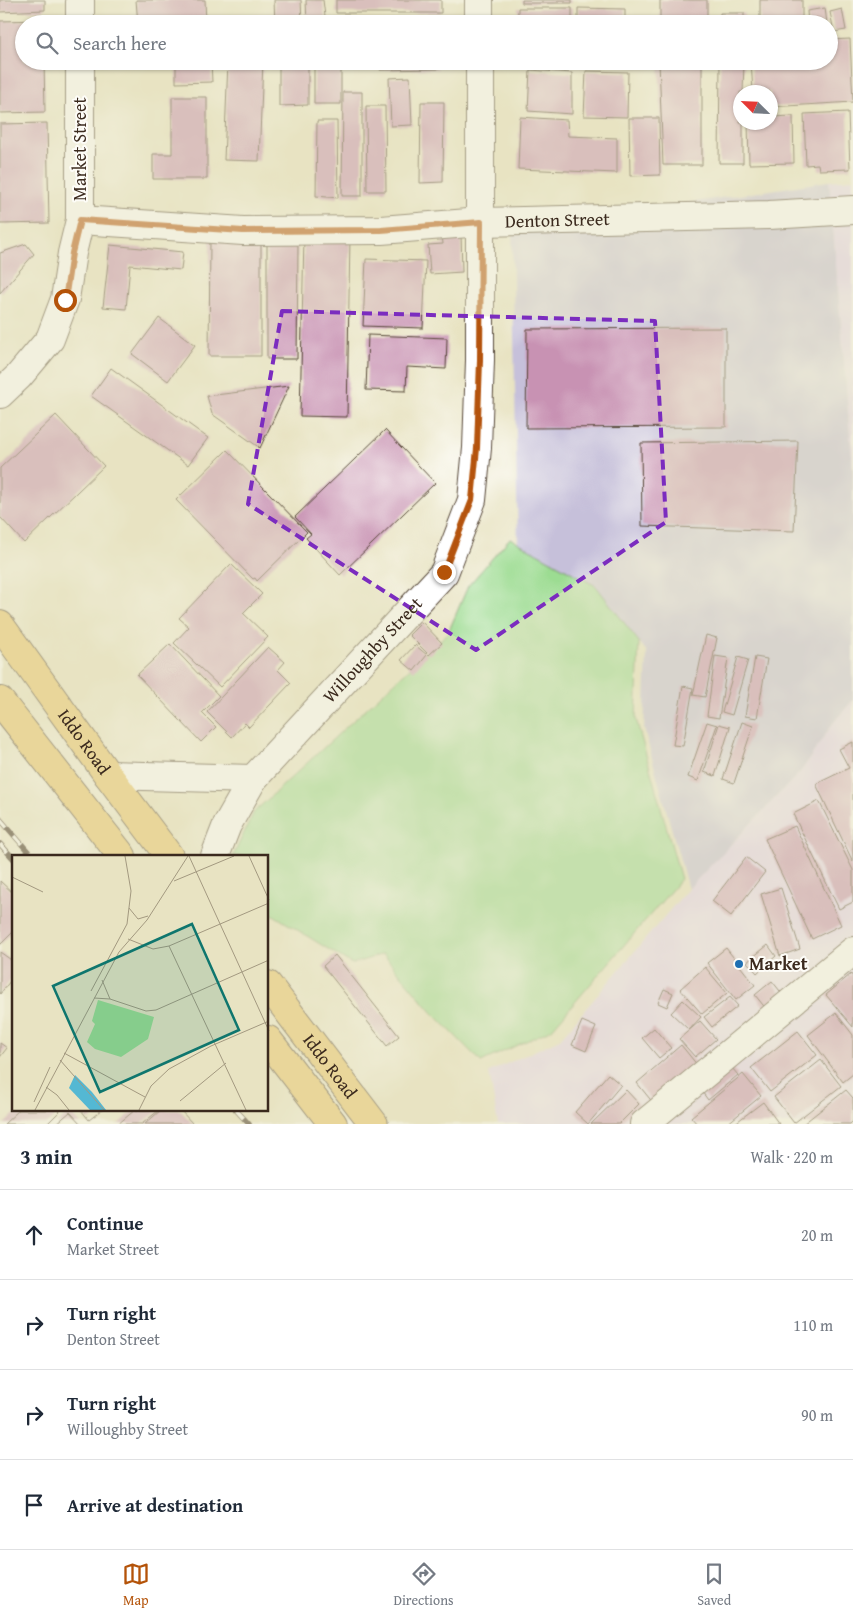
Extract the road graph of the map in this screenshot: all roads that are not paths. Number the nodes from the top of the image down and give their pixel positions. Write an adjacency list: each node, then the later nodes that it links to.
1 (80, 0): 3 (street)
2 (479, 0): 4 (street)
3 (80, 15)
4 (479, 15)
5 (80, 70): 8 (street, Market Street)
6 (480, 70): 9 (street, Willoughby Street)
7 (853, 210): 9 (street, Denton Street)
8 (80, 220): 9 (street, Denton Street); 10 (street, Market Street)
9 (481, 222): 14 (street, Willoughby Street)
10 (0, 394)
11 (0, 625): 13 (highway, Iddo Road)
12 (0, 701): 15 (highway)
13 (108, 775): 14 (street); 16 (highway, Iddo Road)
14 (253, 778): 17 (street, Willoughby Street)
15 (121, 855)
16 (168, 855)
17 (215, 855)
18 (853, 951): 23 (street)
19 (269, 986): 22 (highway, Iddo Road)
20 (269, 1041): 21 (highway, Iddo Road)
21 (333, 1124)
22 (374, 1124)
23 (644, 1124)

